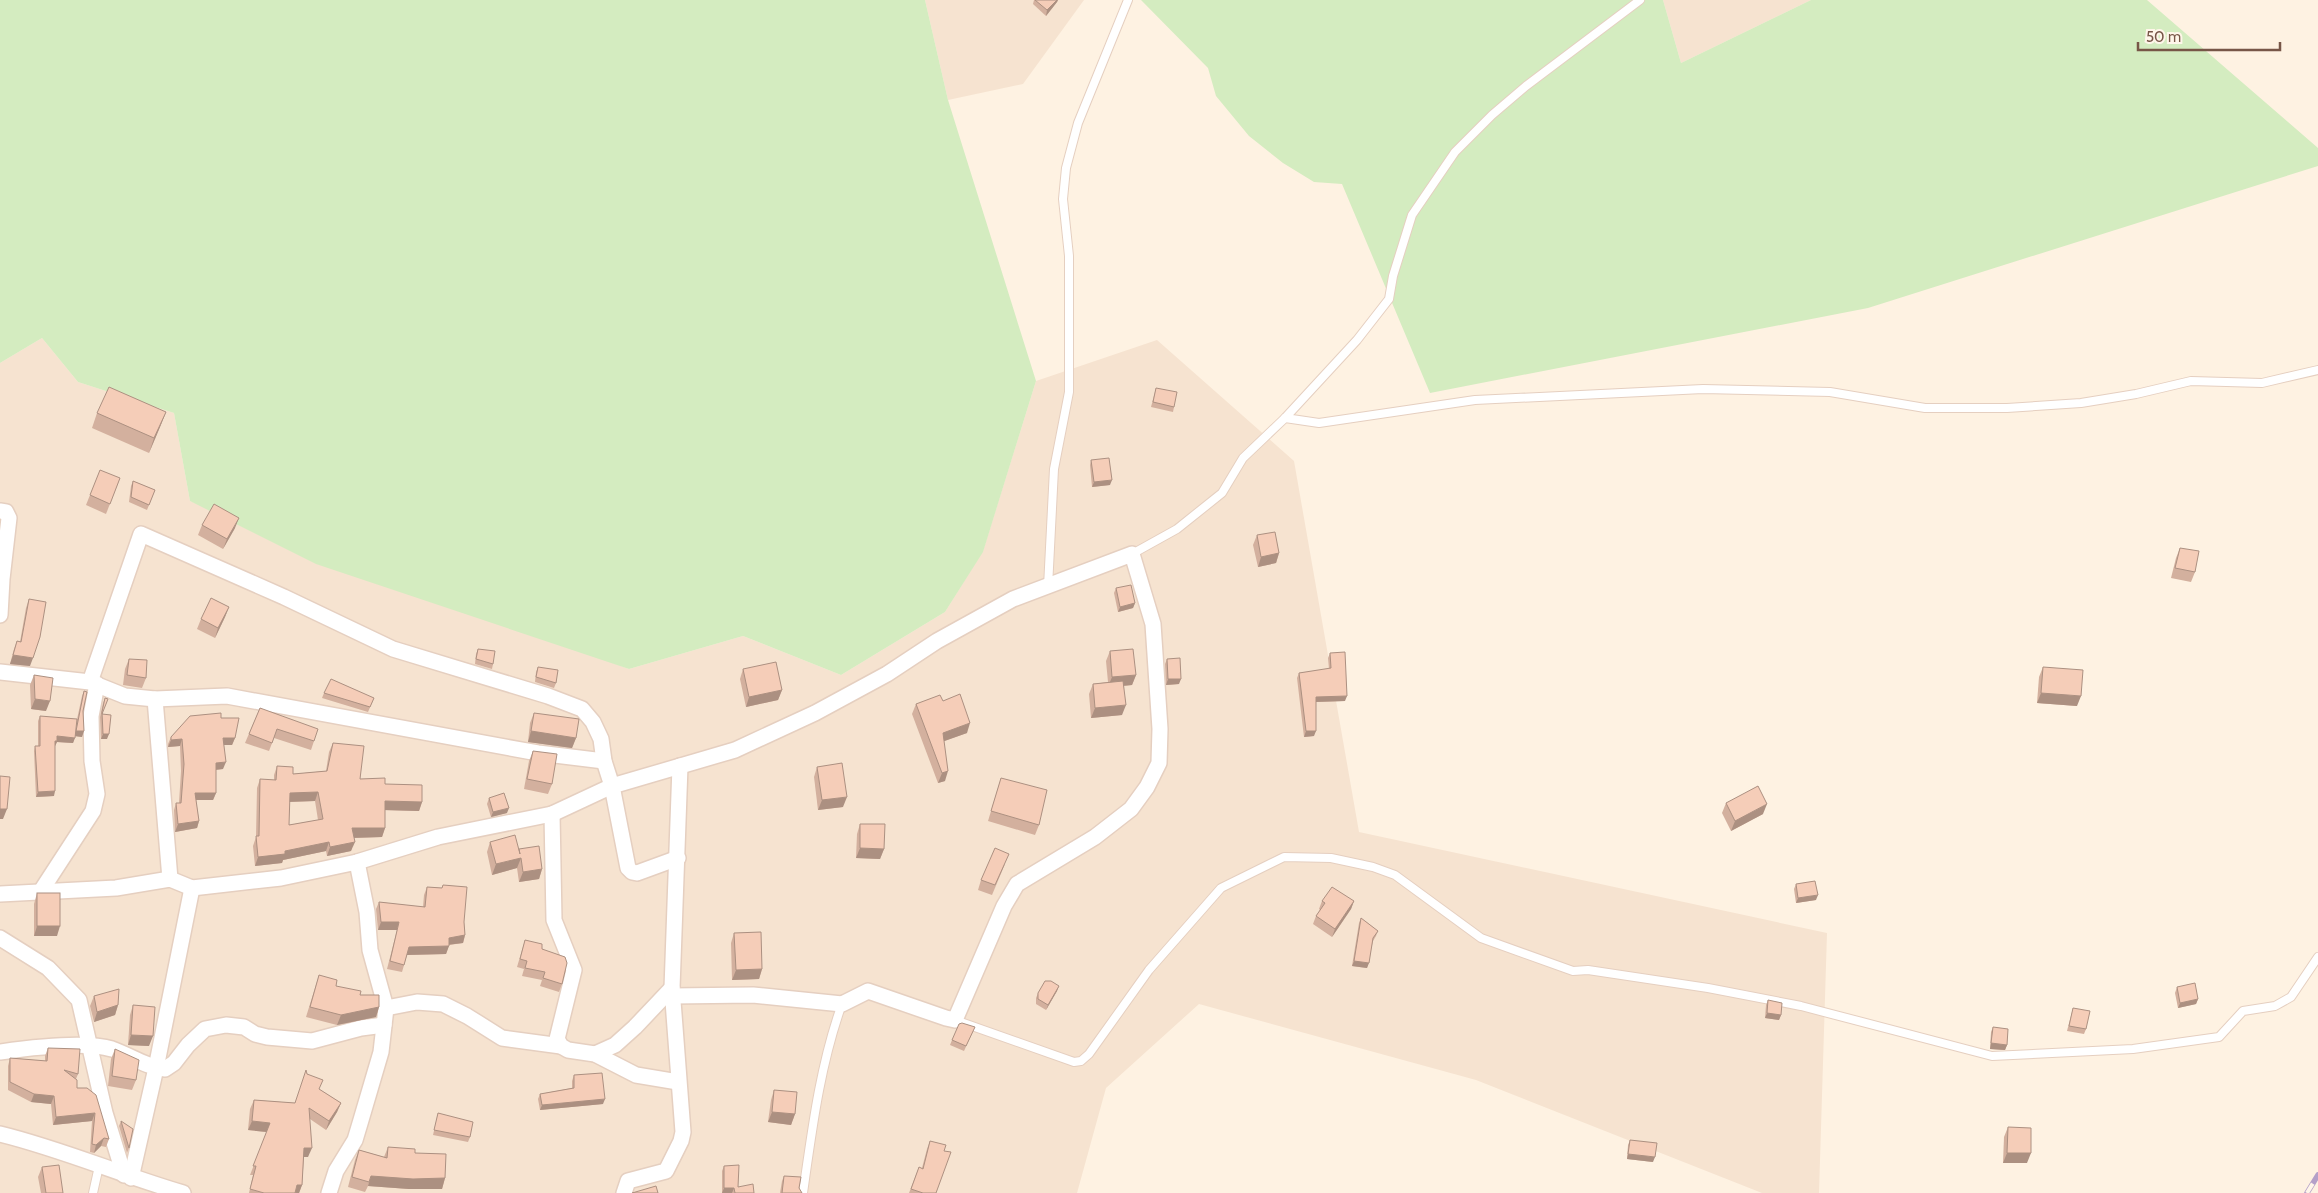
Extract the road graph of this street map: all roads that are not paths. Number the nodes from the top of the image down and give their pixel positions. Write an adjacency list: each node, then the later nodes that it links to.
1 (1128, 0): 7 (lane)
2 (1640, 0): 4 (lane)
3 (2318, 370): 4 (lane)
4 (1285, 418): 6 (lane)
5 (0, 511): 8 (street)
6 (1132, 554): 7 (street); 27 (street)
7 (1048, 587): 13 (street)
8 (0, 615)
9 (0, 672): 10 (street)
10 (93, 683): 11 (street); 12 (street); 20 (street)
11 (155, 699): 12 (street); 18 (street)
12 (604, 761): 14 (street)
13 (680, 766): 14 (street); 16 (street)
14 (612, 786): 15 (street); 16 (street)
15 (552, 814): 17 (street); 29 (street)
16 (678, 858): 24 (street)
17 (357, 862): 19 (street); 26 (street)
18 (170, 879): 19 (street); 20 (street)
19 (192, 888): 33 (street)
20 (41, 891): 21 (street)
21 (0, 894)
22 (0, 938): 30 (street)
23 (2318, 957): 27 (lane)
24 (672, 992): 25 (street); 32 (street); 34 (street)
25 (842, 1004): 27 (street); 42 (lane)
26 (386, 1008): 28 (street); 29 (street)
27 (955, 1020)
28 (384, 1025): 33 (street); 40 (street)
29 (561, 1046): 32 (street)
30 (90, 1047): 31 (street); 33 (street); 37 (street)
31 (0, 1052)
32 (595, 1054): 34 (street)
33 (156, 1068): 37 (street)
34 (678, 1082): 41 (street)
35 (0, 1134): 36 (street)
36 (99, 1166): 37 (street); 38 (lane)
37 (127, 1176): 39 (street)
38 (93, 1193)
39 (183, 1193)
40 (329, 1193)
41 (624, 1193)
42 (803, 1193)

